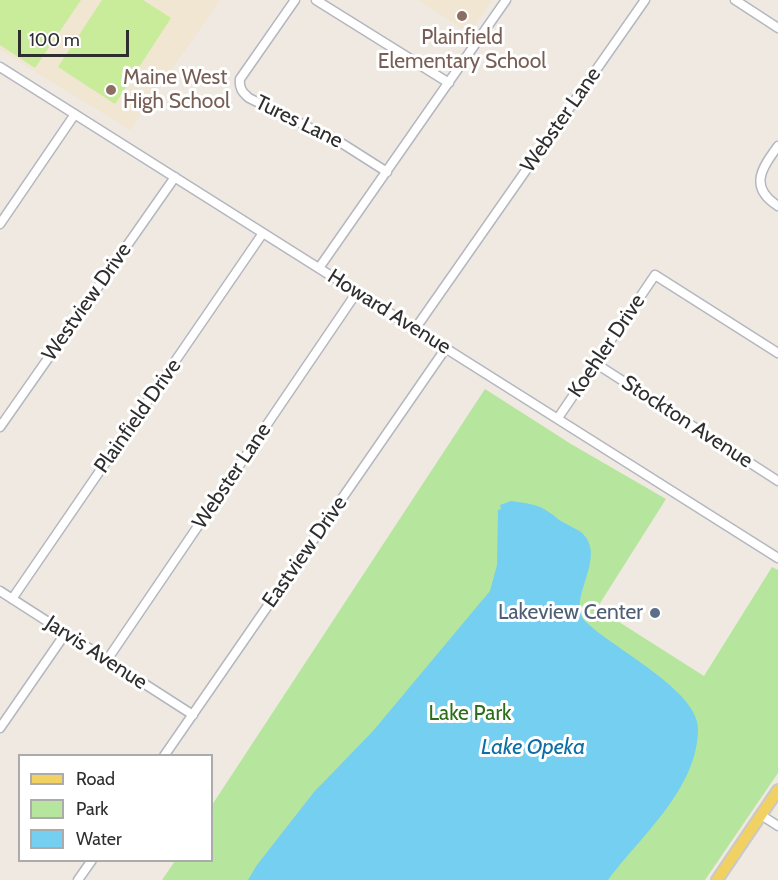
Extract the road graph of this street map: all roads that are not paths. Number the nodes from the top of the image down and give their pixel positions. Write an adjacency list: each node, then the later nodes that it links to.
1 (295, 0): 11 (street, Tures Lane)
2 (316, 0): 8 (street)
3 (506, 0): 8 (street)
4 (645, 0): 18 (street, Webster Lane)
5 (735, 0): 6 (street)
6 (778, 28)
7 (0, 67): 9 (street, Howard Avenue)
8 (449, 83): 11 (street)
9 (75, 114): 12 (street, Howard Avenue); 14 (street)
10 (778, 146): 13 (street)
11 (387, 172): 16 (street)
12 (175, 177): 15 (street, Howard Avenue); 23 (street, Westview Drive)
13 (778, 206)
14 (0, 224)
15 (263, 233): 16 (street, Howard Avenue); 27 (street, Plainfield Drive)
16 (319, 268): 17 (street, Howard Avenue)
17 (357, 292): 18 (street, Howard Avenue); 29 (street, Webster Lane)
18 (415, 329): 19 (street, Howard Avenue)
19 (446, 348): 22 (street, Howard Avenue); 30 (street, Eastview Drive)
20 (778, 353): 21 (street, Koehler Drive)
21 (595, 363): 22 (street, Koehler Drive); 24 (street, Stockton Avenue)
22 (558, 418): 25 (street, Howard Avenue)
23 (0, 427)
24 (778, 481)
25 (777, 555)
26 (0, 591): 27 (street, Jarvis Avenue)
27 (12, 599): 28 (street, Jarvis Avenue)
28 (65, 634): 29 (street, Jarvis Avenue); 31 (street)
29 (107, 660): 30 (street, Jarvis Avenue)
30 (193, 715): 32 (street, Eastview Drive)
31 (0, 728)
32 (165, 754)
33 (778, 790): 34 (main road)
34 (761, 815): 35 (street); 38 (main road)
35 (778, 826)
36 (91, 862): 37 (street)
37 (78, 880)
38 (717, 880)

